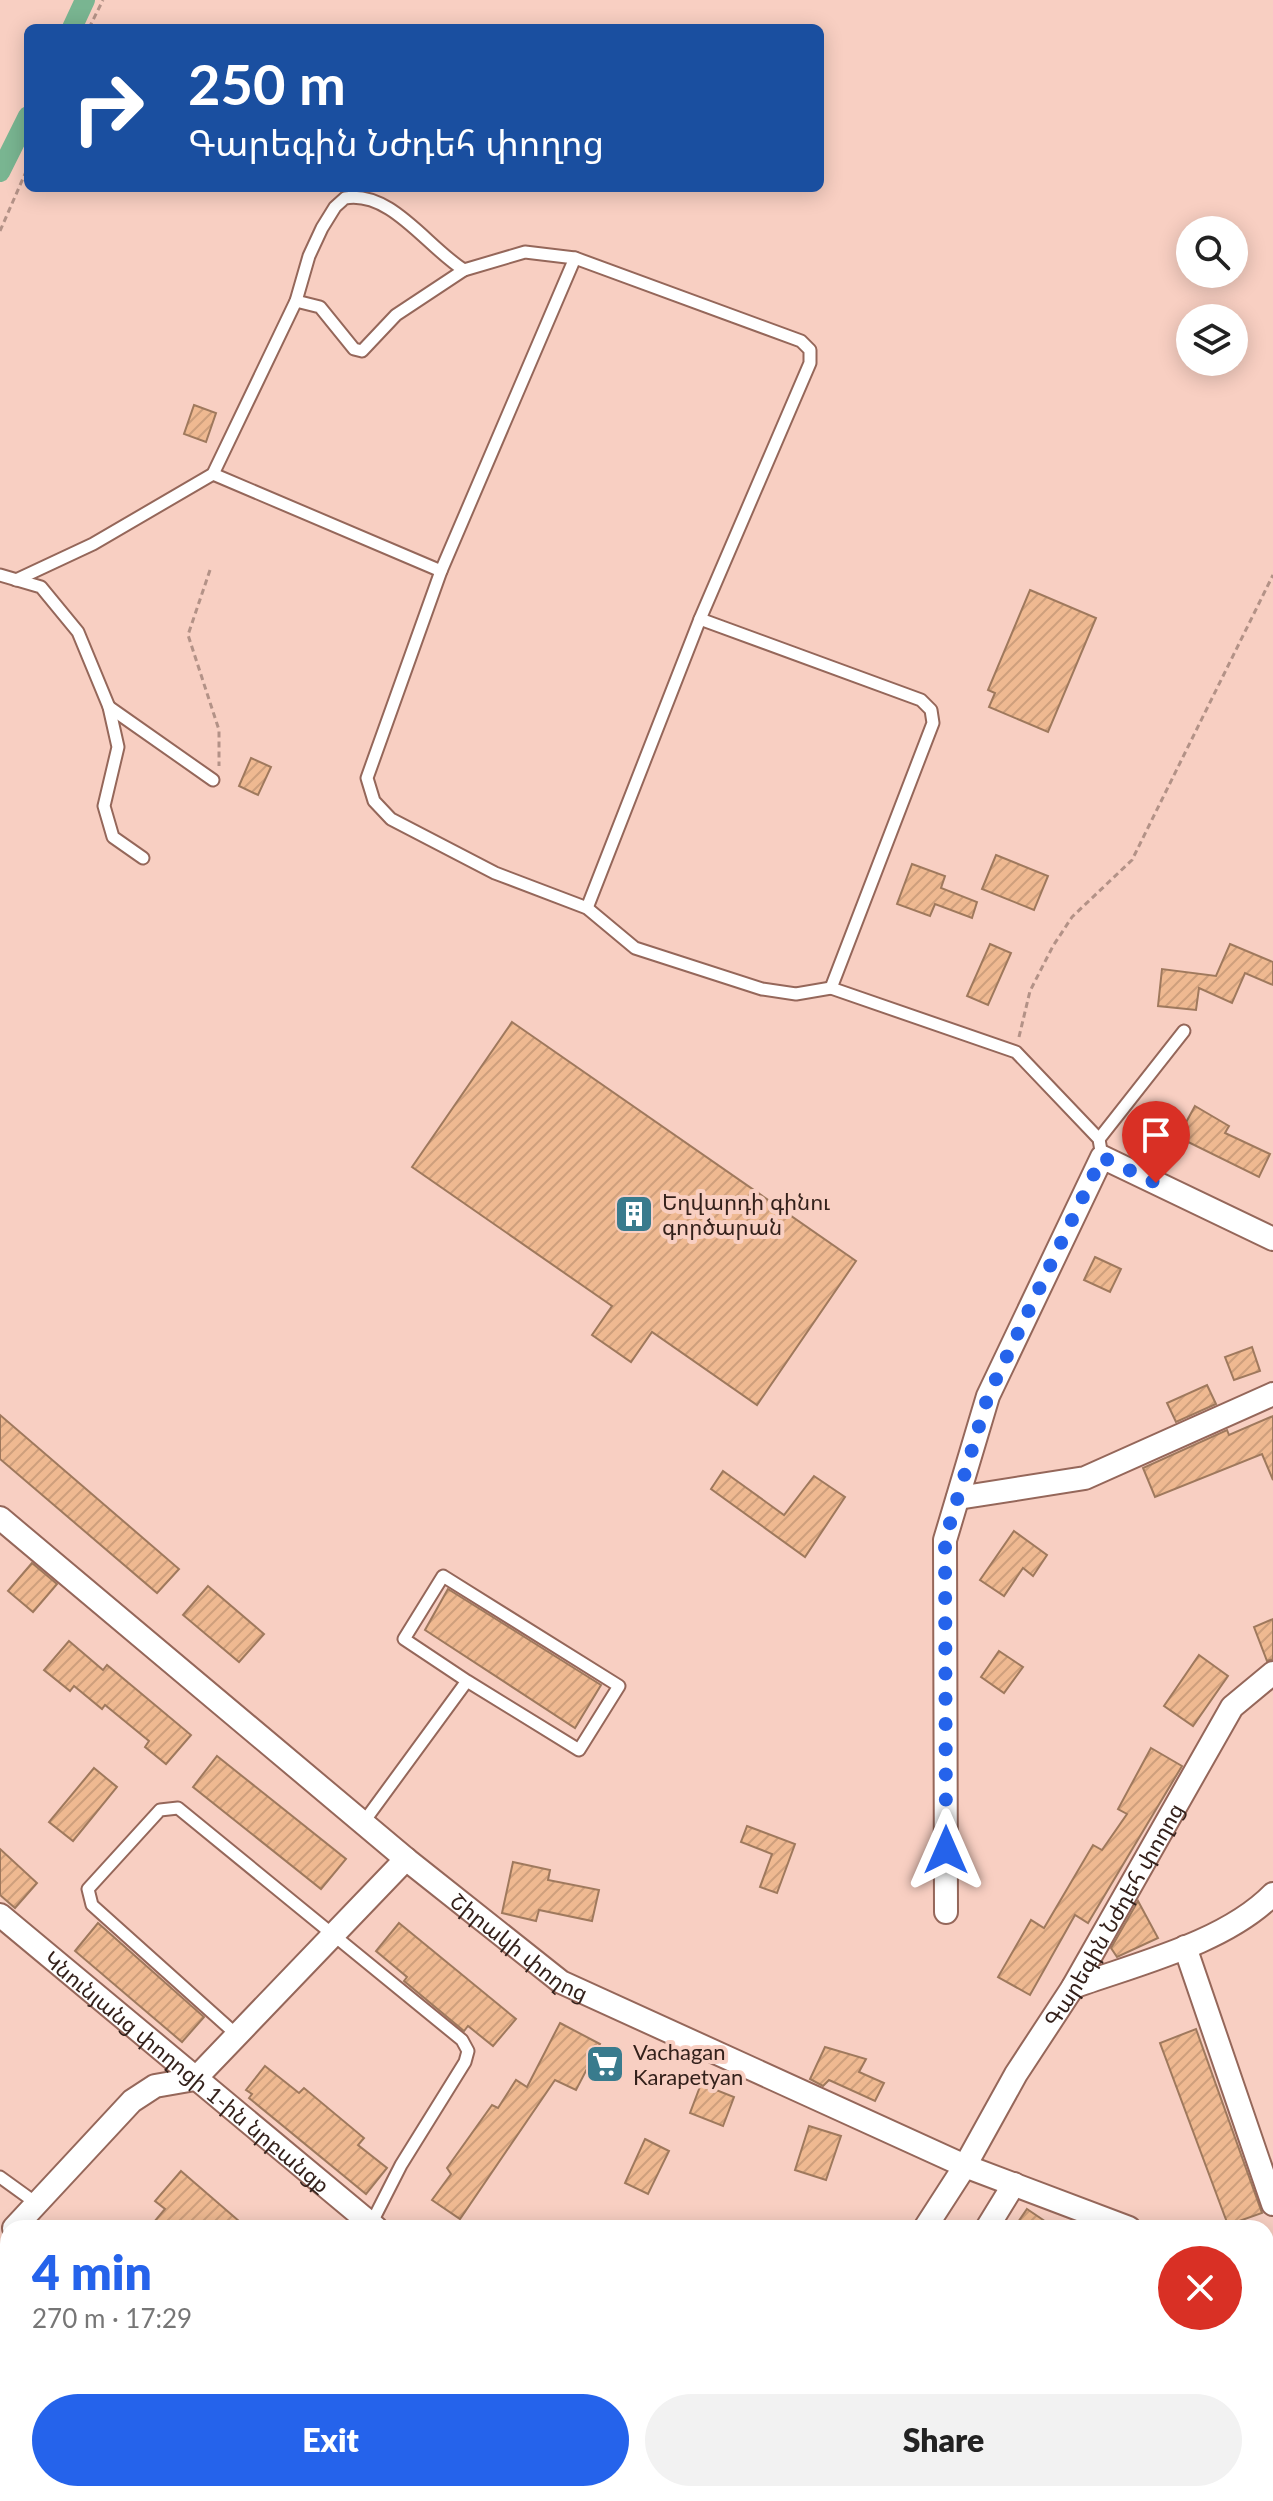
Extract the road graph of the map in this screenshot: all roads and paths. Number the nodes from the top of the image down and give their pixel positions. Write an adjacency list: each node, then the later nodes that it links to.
1 (103, 0): 2 (path)
2 (91, 24)
3 (24, 176): 4 (path)
4 (0, 231)
5 (575, 258): 6 (lane); 10 (lane); 14 (lane)
6 (464, 270): 7 (lane); 7 (lane)
7 (296, 301): 8 (lane)
8 (213, 474): 10 (lane); 13 (lane)
9 (210, 570): 16 (path)
10 (441, 571): 18 (lane)
11 (0, 575): 13 (lane)
12 (1273, 575): 21 (path)
13 (16, 580): 15 (lane)
14 (700, 619): 18 (lane); 19 (lane)
15 (109, 707): 16 (lane); 17 (lane)
16 (213, 780)
17 (143, 858)
18 (587, 908): 19 (lane)
19 (831, 988): 21 (lane)
20 (1184, 1031): 22 (lane)
21 (1016, 1052): 22 (lane)
22 (1101, 1148): 23 (street); 25 (street)
23 (1270, 1230)
24 (1273, 1394): 25 (street)
25 (958, 1498): 32 (street)
26 (0, 1518): 29 (street, Շիրակի փողոց)
27 (1273, 1673): 36 (street, Գարեգին Նժդեհ փողոց)
28 (467, 1681): 28 (lane); 29 (lane)
29 (363, 1823): 30 (street, Շիրակի փողոց)
30 (406, 1859): 34 (street); 39 (street, Շիրակի փողոց)
31 (1273, 1894): 35 (street)
32 (946, 1912)
33 (0, 1915): 38 (street, Կնունյանց փողոցի 1-ին նրբանցք)
34 (332, 1937): 37 (street); 37 (lane); 46 (lane)
35 (1185, 1947): 36 (street); 43 (street)
36 (1073, 1987): 39 (street, Գարեգին Նժդեհ փողոց)
37 (237, 2035): 38 (street)
38 (195, 2079): 42 (street); 45 (street, Կնունյանց փողոցի 1-ին նրբանցք)
39 (965, 2166): 41 (street, Շիրակի փողոց); 47 (street, Գարեգին Նժդեհ փողոց)
40 (0, 2177): 42 (lane)
41 (1014, 2184): 48 (street); 49 (street, Շիրակի փողոց)
42 (36, 2203): 44 (street)
43 (1273, 2204)
44 (21, 2220)
45 (367, 2220)
46 (377, 2220)
47 (930, 2220)
48 (992, 2220)
49 (1108, 2220)

